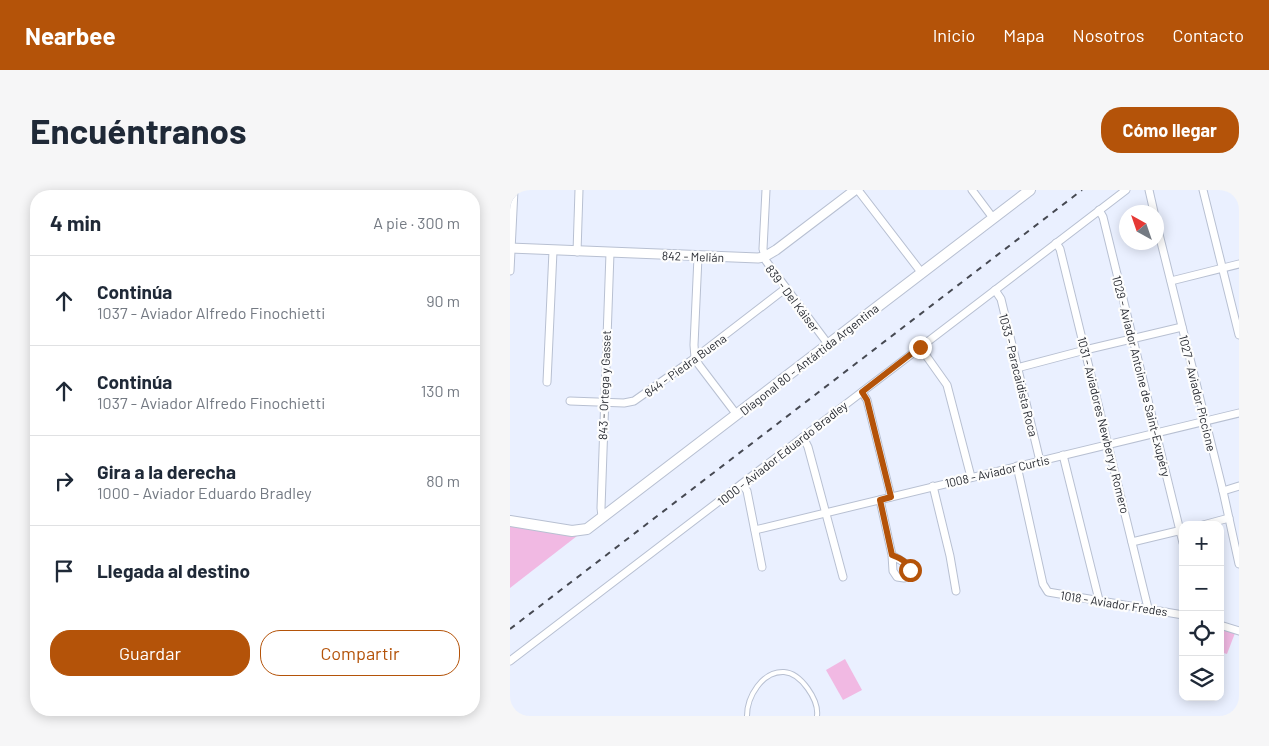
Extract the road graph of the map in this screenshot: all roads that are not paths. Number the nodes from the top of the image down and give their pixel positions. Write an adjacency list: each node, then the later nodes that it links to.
1 (514, 190): 14 (street)
2 (580, 190): 17 (street)
3 (766, 190): 20 (street, 839 - Del Káiser)
4 (856, 190): 20 (street); 24 (street)
5 (972, 190): 12 (street)
6 (1030, 190): 12 (main road, Diagonal 80 - Antártida Argentina)
7 (1126, 190): 11 (street, 1000 - Aviador Eduardo Bradley)
8 (1149, 190): 10 (street)
9 (1204, 190): 22 (street)
10 (1152, 205)
11 (1100, 210): 13 (street, 1000 - Aviador Eduardo Bradley); 30 (street, 1029 - Aviador Antoine de Saint-Exupéry)
12 (993, 218): 24 (main road, Diagonal 80 - Antártida Argentina)
13 (1056, 243): 27 (street, 1000 - Aviador Eduardo Bradley); 33 (street, 1031 - Aviadores Newbery y Romero)
14 (511, 248): 16 (street, 842 - Melián); 23 (street)
15 (1163, 250): 25 (street, 1027 - Aviador Piccione)
16 (554, 251): 17 (street, 842 - Melián); 36 (street)
17 (577, 252): 18 (street, 842 - Melián)
18 (610, 253): 19 (street, 842 - Melián); 39 (street, 843 - Ortega y Gasset)
19 (698, 257): 20 (street, 842 - Melián); 34 (street)
20 (764, 257): 26 (street, 839 - Del Káiser)
21 (1239, 264): 22 (street)
22 (1223, 267): 25 (street); 29 (street)
23 (510, 271)
24 (921, 272): 31 (main road, Diagonal 80 - Antártida Argentina)
25 (1171, 281): 28 (street, 1027 - Aviador Piccione)
26 (786, 288): 31 (street, 839 - Del Káiser); 34 (street, 844 - Piedra Buena)
27 (995, 290): 32 (street, 1000 - Aviador Eduardo Bradley); 35 (street, 1033 - Paracaidista Roca)
28 (1182, 327): 30 (street); 42 (street, 1027 - Aviador Piccione)
29 (1239, 335)
30 (1134, 338): 33 (street); 43 (street, 1029 - Aviador Antoine de Saint-Exupéry)
31 (828, 344): 41 (main road, Diagonal 80 - Antártida Argentina)
32 (920, 347): 37 (street, 1000 - Aviador Eduardo Bradley); 49 (street)
33 (1085, 350): 35 (street); 45 (street, 1031 - Aviadores Newbery y Romero)
34 (695, 358): 39 (street, 844 - Piedra Buena); 41 (street)
35 (1017, 368): 47 (street, 1033 - Paracaidista Roca)
36 (547, 382)
37 (862, 392): 44 (street, 1000 - Aviador Eduardo Bradley); 54 (street)
38 (570, 401): 39 (street, 844 - Piedra Buena)
39 (603, 402): 57 (street, 843 - Ortega y Gasset)
40 (1239, 413): 42 (street, 1008 - Aviador Curtis)
41 (737, 415): 57 (main road, Diagonal 80 - Antártida Argentina)
42 (1205, 422): 43 (street, 1008 - Aviador Curtis); 53 (street, 1027 - Aviador Piccione)
43 (1156, 433): 45 (street, 1008 - Aviador Curtis); 61 (street, 1029 - Aviador Antoine de Saint-Exupéry)
44 (802, 437): 50 (street, 1000 - Aviador Eduardo Bradley); 56 (street)
45 (1108, 444): 46 (street, 1008 - Aviador Curtis); 64 (street, 1031 - Aviadores Newbery y Romero)
46 (1063, 455): 47 (street, 1008 - Aviador Curtis); 70 (street)
47 (1040, 461): 48 (street, 1008 - Aviador Curtis)
48 (1016, 466): 49 (street, 1008 - Aviador Curtis); 70 (street, 1018 - Aviador Fredes)
49 (971, 477): 51 (street, 1008 - Aviador Curtis)
50 (742, 484): 62 (street); 75 (street, 1000 - Aviador Eduardo Bradley)
51 (933, 486): 54 (street, 1008 - Aviador Curtis); 69 (street)
52 (1239, 486): 53 (street)
53 (1223, 491): 58 (street, 1027 - Aviador Piccione)
54 (891, 497): 55 (street, 1008 - Aviador Curtis)
55 (880, 500): 56 (street, 1008 - Aviador Curtis); 65 (street)
56 (825, 513): 62 (street, 1008 - Aviador Curtis); 68 (street)
57 (602, 517): 59 (main road, Diagonal 80 - Antártida Argentina)
58 (1229, 518): 60 (street); 66 (street, 1027 - Aviador Piccione)
59 (510, 521)
60 (1218, 521)
61 (1179, 522)
62 (755, 530): 67 (street)
63 (1179, 530): 64 (street)
64 (1132, 542): 71 (street, 1031 - Aviadores Newbery y Romero)
65 (892, 555)
66 (1239, 564)
67 (762, 567)
68 (842, 577)
69 (956, 591)
70 (1099, 600): 71 (street, 1018 - Aviador Fredes)
71 (1148, 608): 72 (street, 1018 - Aviador Fredes)
72 (1179, 614)
73 (1224, 626): 74 (street)
74 (1239, 631)
75 (510, 661)
76 (747, 716): 77 (lane)
77 (817, 716)

